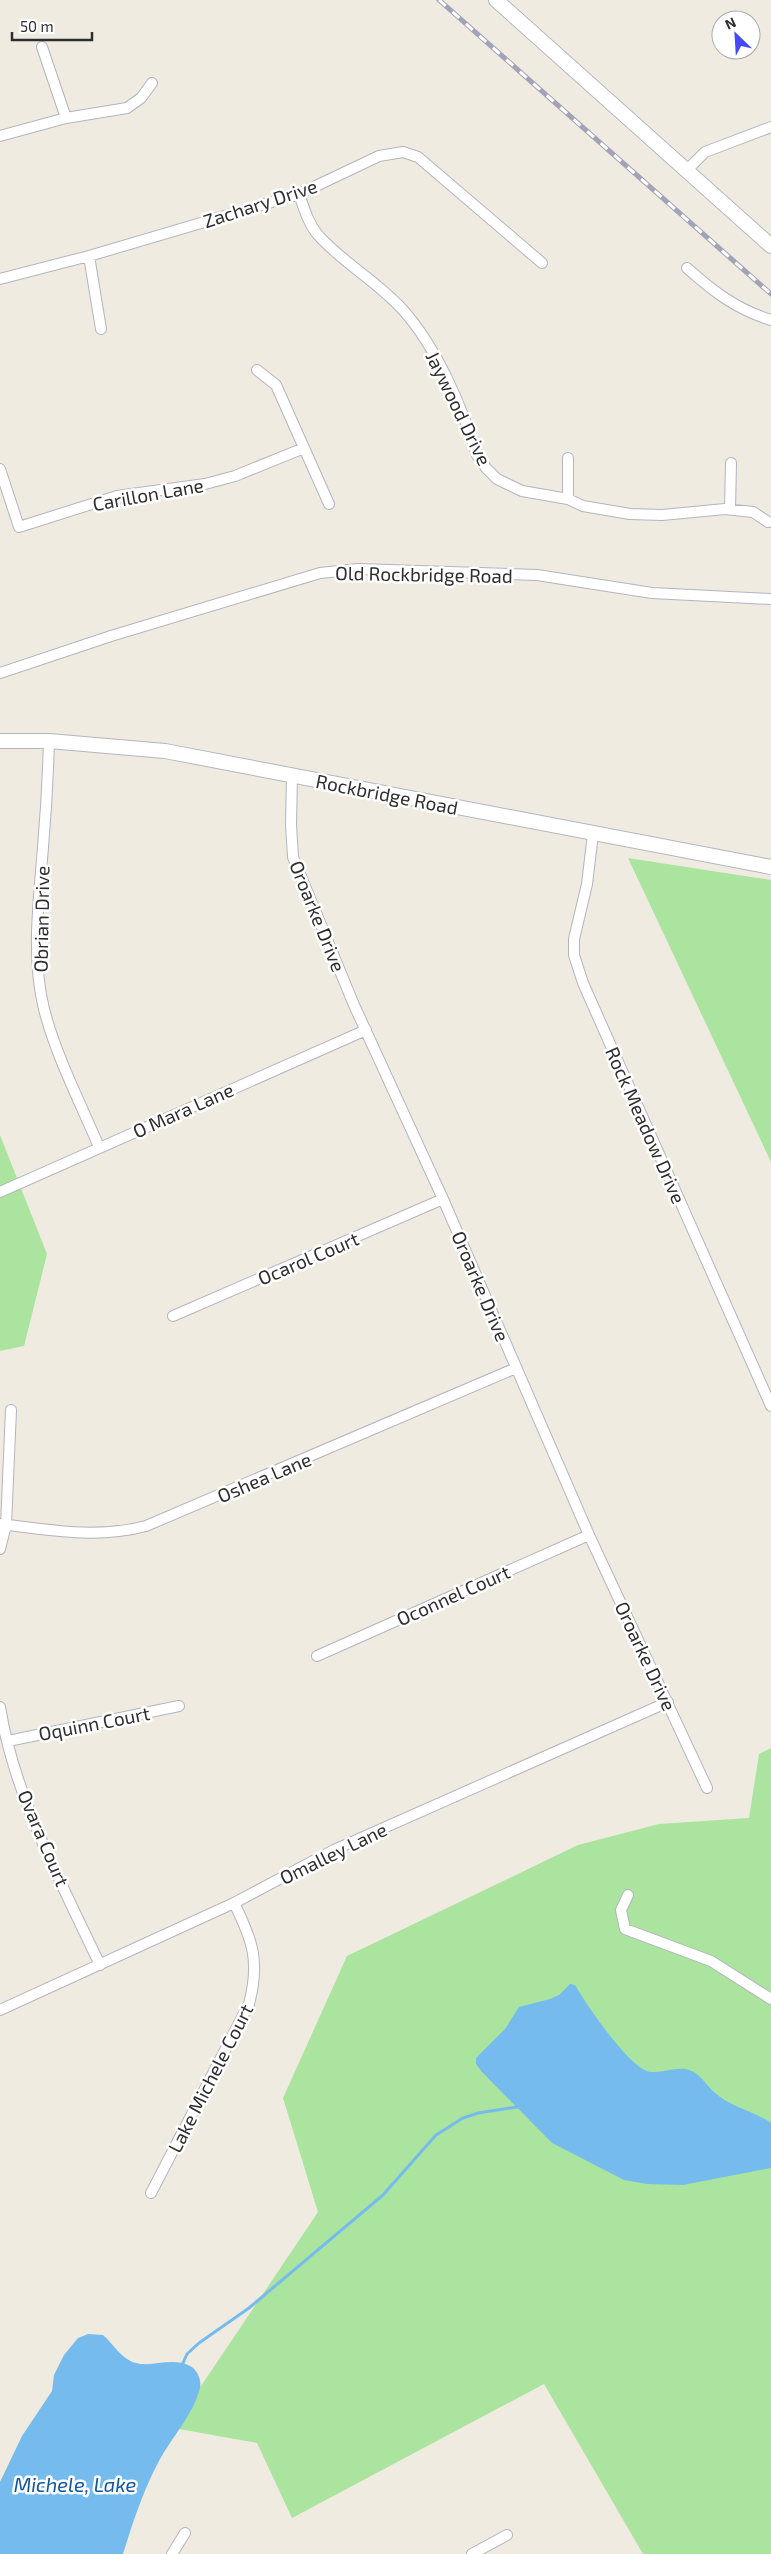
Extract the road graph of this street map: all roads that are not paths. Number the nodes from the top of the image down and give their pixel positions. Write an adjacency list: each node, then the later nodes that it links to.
1 (496, 0): 7 (main road)
2 (42, 47): 4 (street)
3 (152, 83): 4 (street)
4 (66, 118): 6 (street)
5 (771, 127): 7 (street)
6 (0, 136)
7 (687, 170): 9 (main road)
8 (299, 194): 10 (street, Zachary Drive); 11 (street, Zachary Drive); 21 (street, Jaywood Drive)
9 (771, 246)
10 (89, 256): 13 (street, Zachary Drive); 15 (street)
11 (542, 263)
12 (687, 268): 14 (street)
13 (0, 279)
14 (771, 320)
15 (101, 329)
16 (257, 370): 17 (street)
17 (304, 448): 20 (street, Carillon Lane); 22 (street)
18 (568, 458): 21 (street)
19 (731, 463): 23 (street)
20 (0, 469)
21 (568, 499): 23 (street, Jaywood Drive)
22 (329, 504)
23 (730, 509): 24 (street, Jaywood Drive)
24 (768, 522)
25 (771, 599): 26 (street, Old Rockbridge Road)
26 (0, 674)
27 (0, 741): 28 (main road, Rockbridge Road)
28 (49, 741): 29 (main road, Rockbridge Road); 33 (street, Obrian Drive)
29 (292, 776): 30 (main road, Rockbridge Road); 32 (street, Oroarke Drive)
30 (593, 834): 31 (main road, Rockbridge Road); 38 (street, Rock Meadow Drive)
31 (771, 867)
32 (366, 1030): 33 (street, O Mara Lane); 35 (street, Oroarke Drive)
33 (99, 1147): 34 (street, O Mara Lane)
34 (0, 1192)
35 (444, 1199): 36 (street, Ocarol Court); 37 (street, Oroarke Drive)
36 (173, 1316)
37 (516, 1368): 40 (street, Oshea Lane); 41 (street, Oroarke Drive)
38 (771, 1406)
39 (12, 1410): 40 (street)
40 (3, 1524): 42 (street)
41 (589, 1535): 43 (street, Oconnel Court); 44 (street, Oroarke Drive)
42 (0, 1549)
43 (317, 1656)
44 (668, 1702): 48 (street, Oroarke Drive); 50 (street, Omalley Lane)
45 (179, 1706): 47 (street, Oquinn Court)
46 (0, 1707): 47 (street, Ovara Court)
47 (8, 1740): 51 (street, Ovara Court)
48 (706, 1788)
49 (628, 1895): 52 (street)
50 (234, 1903): 51 (street, Omalley Lane); 54 (street, Lake Michele Court)
51 (100, 1965): 53 (street, Omalley Lane)
52 (771, 1999)
53 (0, 2010)
54 (151, 2193)
55 (185, 2533): 57 (street)
56 (507, 2535): 58 (street)
57 (172, 2554)
58 (472, 2554)

